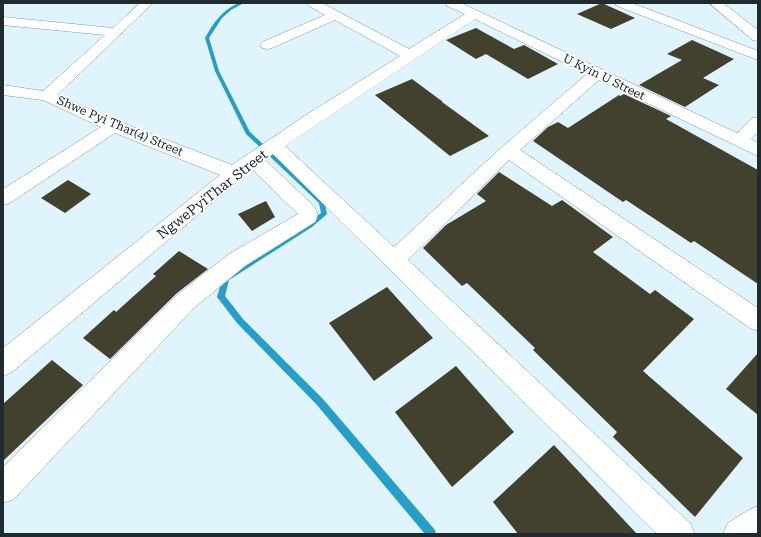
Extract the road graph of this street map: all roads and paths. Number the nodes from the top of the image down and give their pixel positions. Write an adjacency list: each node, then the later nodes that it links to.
1 (147, 3): 9 (street)
2 (313, 3): 7 (street)
3 (450, 3): 6 (street, U Kyin U Street)
4 (621, 3): 13 (street)
5 (715, 3): 10 (street)
6 (474, 14): 12 (street, NgwePyiThar Street); 14 (street, U Kyin U Street)
7 (335, 15): 11 (street); 12 (street)
8 (3, 21): 9 (street)
9 (116, 32): 16 (street)
10 (758, 37)
11 (267, 44)
12 (409, 55): 20 (street, NgwePyiThar Street)
13 (758, 56)
14 (596, 74): 19 (street, U Kyin U Street); 22 (street)
15 (3, 90): 16 (street, Shwe Pyi Thar(4) Street)
16 (47, 96): 18 (street, Shwe Pyi Thar(4) Street)
17 (758, 122): 19 (street)
18 (114, 126): 24 (street, Shwe Pyi Thar(4) Street); 25 (street)
19 (738, 142): 21 (street, U Kyin U Street)
20 (274, 145): 23 (street, NgwePyiThar Street); 26 (street)
21 (758, 150)
22 (508, 151): 26 (street); 27 (street)
23 (253, 160): 24 (street, NgwePyiThar Street); 29 (street)
24 (234, 173): 28 (street, NgwePyiThar Street)
25 (3, 198)
26 (394, 261): 31 (street)
27 (758, 321)
28 (3, 364)
29 (3, 488)
30 (758, 522): 32 (street)
31 (679, 534)
32 (739, 534)

